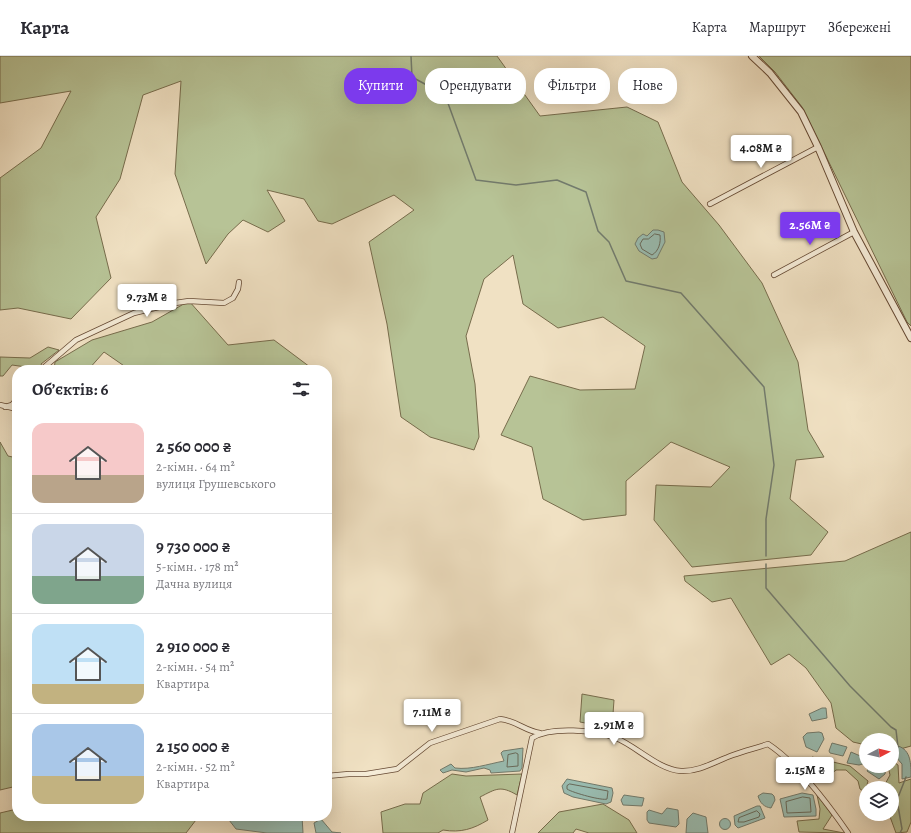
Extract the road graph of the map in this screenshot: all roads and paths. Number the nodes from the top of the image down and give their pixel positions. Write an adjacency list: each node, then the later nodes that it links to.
1 (752, 56): 2 (street)
2 (818, 148): 3 (street); 4 (street)
3 (710, 204)
4 (854, 232): 5 (street); 7 (street)
5 (774, 275)
6 (239, 282): 8 (street)
7 (911, 338)
8 (47, 365)
9 (12, 404): 11 (street)
10 (0, 405): 11 (street)
11 (5, 407): 12 (street)
12 (12, 408)
13 (540, 733): 14 (street); 15 (street); 16 (street)
14 (332, 776)
15 (513, 833)
16 (848, 833)

